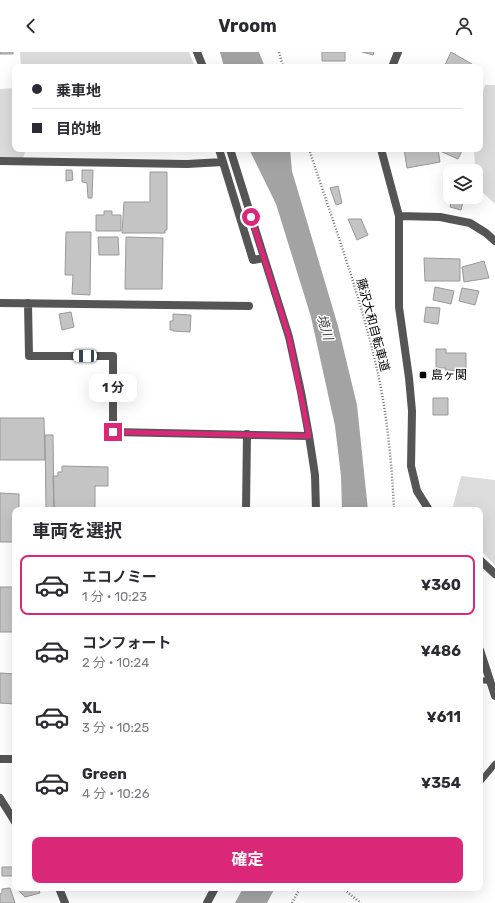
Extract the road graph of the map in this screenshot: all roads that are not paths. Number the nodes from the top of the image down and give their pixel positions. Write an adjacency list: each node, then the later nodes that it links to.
1 (398, 52): 2 (street)
2 (393, 64)
3 (219, 152): 7 (street)
4 (231, 152): 10 (street)
5 (382, 152): 8 (street)
6 (0, 161): 7 (street)
7 (222, 162): 10 (street)
8 (399, 216): 9 (street); 18 (street)
9 (495, 241)
10 (264, 258): 15 (street)
11 (0, 303): 12 (street)
12 (28, 303): 13 (street); 14 (street)
13 (249, 306)
14 (247, 434): 15 (street); 16 (street)
15 (309, 436): 17 (street)
16 (246, 507)
17 (316, 507)
18 (427, 507)
19 (483, 563): 20 (street)
20 (495, 574)
21 (483, 659): 23 (street)
22 (483, 680): 23 (lane)
23 (490, 681): 24 (street)
24 (495, 696)
25 (0, 759): 26 (street)
26 (12, 759)
27 (495, 764): 28 (lane)
28 (483, 778)
29 (0, 798): 30 (street)
30 (12, 817)
31 (60, 891): 33 (street)
32 (213, 891): 34 (street)
33 (65, 903)
34 (207, 903)

